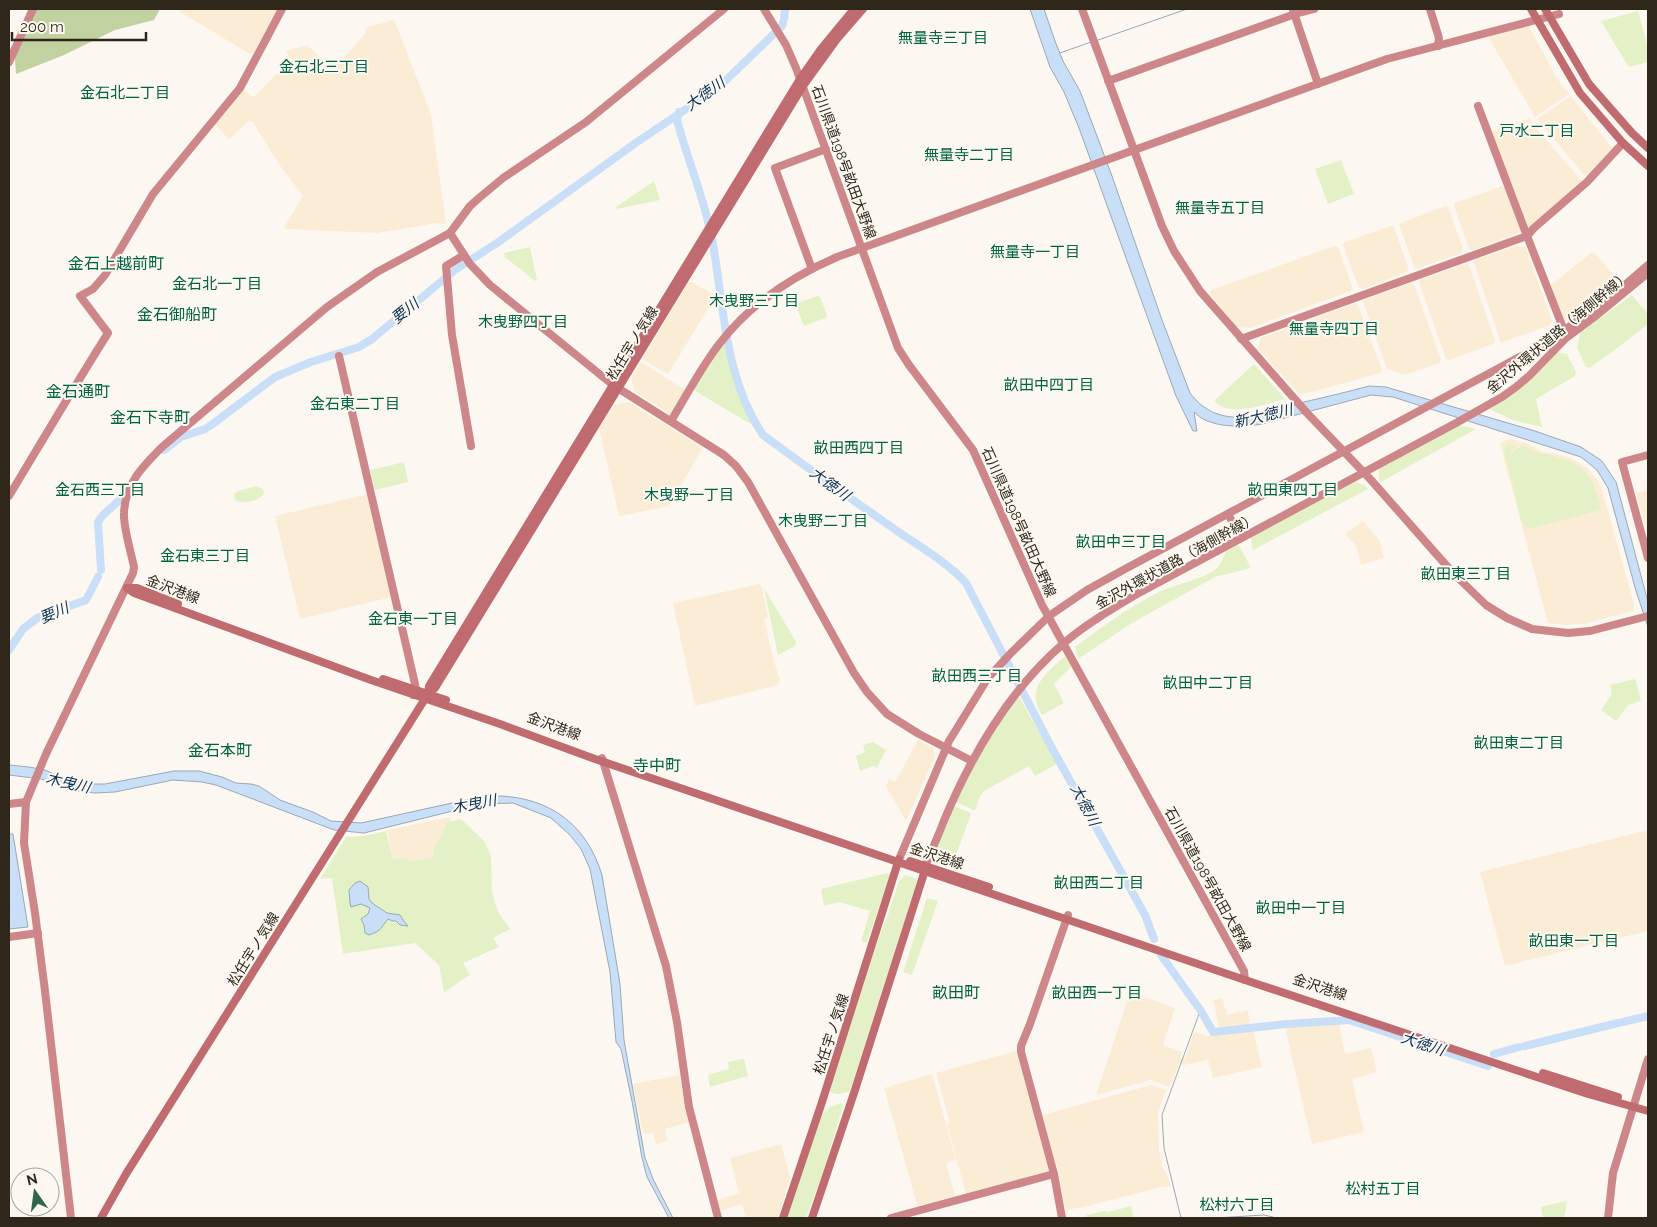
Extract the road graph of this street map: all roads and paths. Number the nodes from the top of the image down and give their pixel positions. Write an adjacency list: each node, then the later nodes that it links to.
1 (33, 9): 16 (street)
2 (282, 9): 42 (street)
3 (724, 9): 26 (street)
4 (764, 9): 18 (street, 石川県道198号畝田大野線)
5 (854, 9): 18 (main road, 松任宇ノ気線)
6 (863, 9): 18 (main road, 松任宇ノ気線)
7 (1082, 9): 17 (street)
8 (1314, 9): 11 (street)
9 (1430, 9): 15 (street)
10 (1531, 9): 14 (main road)
11 (1294, 11): 17 (street); 19 (street)
12 (1547, 12): 13 (street); 14 (street); 23 (main road)
13 (1559, 14)
14 (1536, 19): 15 (street); 21 (main road)
15 (1438, 46): 19 (street)
16 (9, 62)
17 (1108, 81): 24 (street)
18 (802, 82): 22 (street, 石川県道198号畝田大野線); 36 (main road, 松任宇ノ気線)
19 (1318, 84): 24 (street)
20 (1478, 106): 27 (street)
21 (1623, 143): 25 (main road); 27 (street)
22 (826, 148): 28 (street, 石川県道198号畝田大野線); 31 (street)
23 (1648, 148)
24 (1133, 150): 28 (street); 34 (street)
25 (1648, 166)
26 (450, 232): 29 (street); 46 (street)
27 (1527, 236): 33 (street); 34 (street)
28 (862, 249): 31 (street); 47 (street, 石川県道198号畝田大野線)
29 (467, 259): 36 (street); 38 (street)
30 (1648, 265): 33 (street, 金沢外環状道路（海側幹線）)
31 (812, 268): 37 (street)
32 (1648, 273): 33 (street, 金沢外環状道路（海側幹線）)
33 (1565, 334): 39 (street, 金沢外環状道路（海側幹線）); 41 (street, 金沢外環状道路（海側幹線）)
34 (1241, 339): 39 (street)
35 (339, 356): 50 (street)
36 (616, 386): 37 (street); 51 (main road, 松任宇ノ気線)
37 (671, 421): 52 (street)
38 (471, 446)
39 (1344, 452): 41 (street); 43 (street, 金沢外環状道路（海側幹線）)
40 (1648, 455): 45 (street)
41 (1363, 473): 44 (street, 金沢外環状道路（海側幹線）); 48 (street)
42 (9, 496)
43 (1226, 515): 44 (street); 47 (street, 金沢外環状道路（海側幹線）)
44 (1241, 538): 49 (street, 金沢外環状道路（海側幹線）)
45 (1648, 558)
46 (127, 588): 50 (main road, 金沢港線); 55 (street)
47 (1049, 616): 49 (street, 石川県道198号畝田大野線); 52 (street, 金沢外環状道路（海側幹線）)
48 (1648, 616)
49 (1064, 643): 54 (street, 金沢外環状道路（海側幹線）); 62 (street, 石川県道198号畝田大野線)
50 (414, 692): 51 (main road, 金沢港線)
51 (427, 697): 53 (main road, 金沢港線); 69 (main road, 松任宇ノ気線)
52 (946, 748): 54 (street); 57 (street, 金沢外環状道路（海側幹線）)
53 (603, 760): 57 (main road, 金沢港線); 70 (street)
54 (972, 761): 58 (street, 金沢外環状道路（海側幹線）)
55 (26, 802): 56 (street); 60 (street)
56 (9, 804)
57 (899, 860): 58 (main road, 金沢港線); 71 (main road, 松任宇ノ気線)
58 (926, 868): 59 (main road, 金沢港線); 72 (main road)
59 (1067, 916): 62 (main road, 金沢港線); 67 (street)
60 (38, 933): 61 (street); 68 (street)
61 (9, 937)
62 (1245, 977): 64 (main road, 金沢港線)
63 (1648, 1059): 64 (street)
64 (1634, 1104): 65 (main road, 金沢港線); 66 (main road, 金沢港線); 75 (street)
65 (1648, 1107)
66 (1648, 1111)
67 (1054, 1174): 73 (street); 74 (street)
68 (71, 1218)
69 (101, 1218)
70 (718, 1218)
71 (783, 1218)
72 (812, 1218)
73 (891, 1218)
74 (1062, 1218)
75 (1608, 1218)

